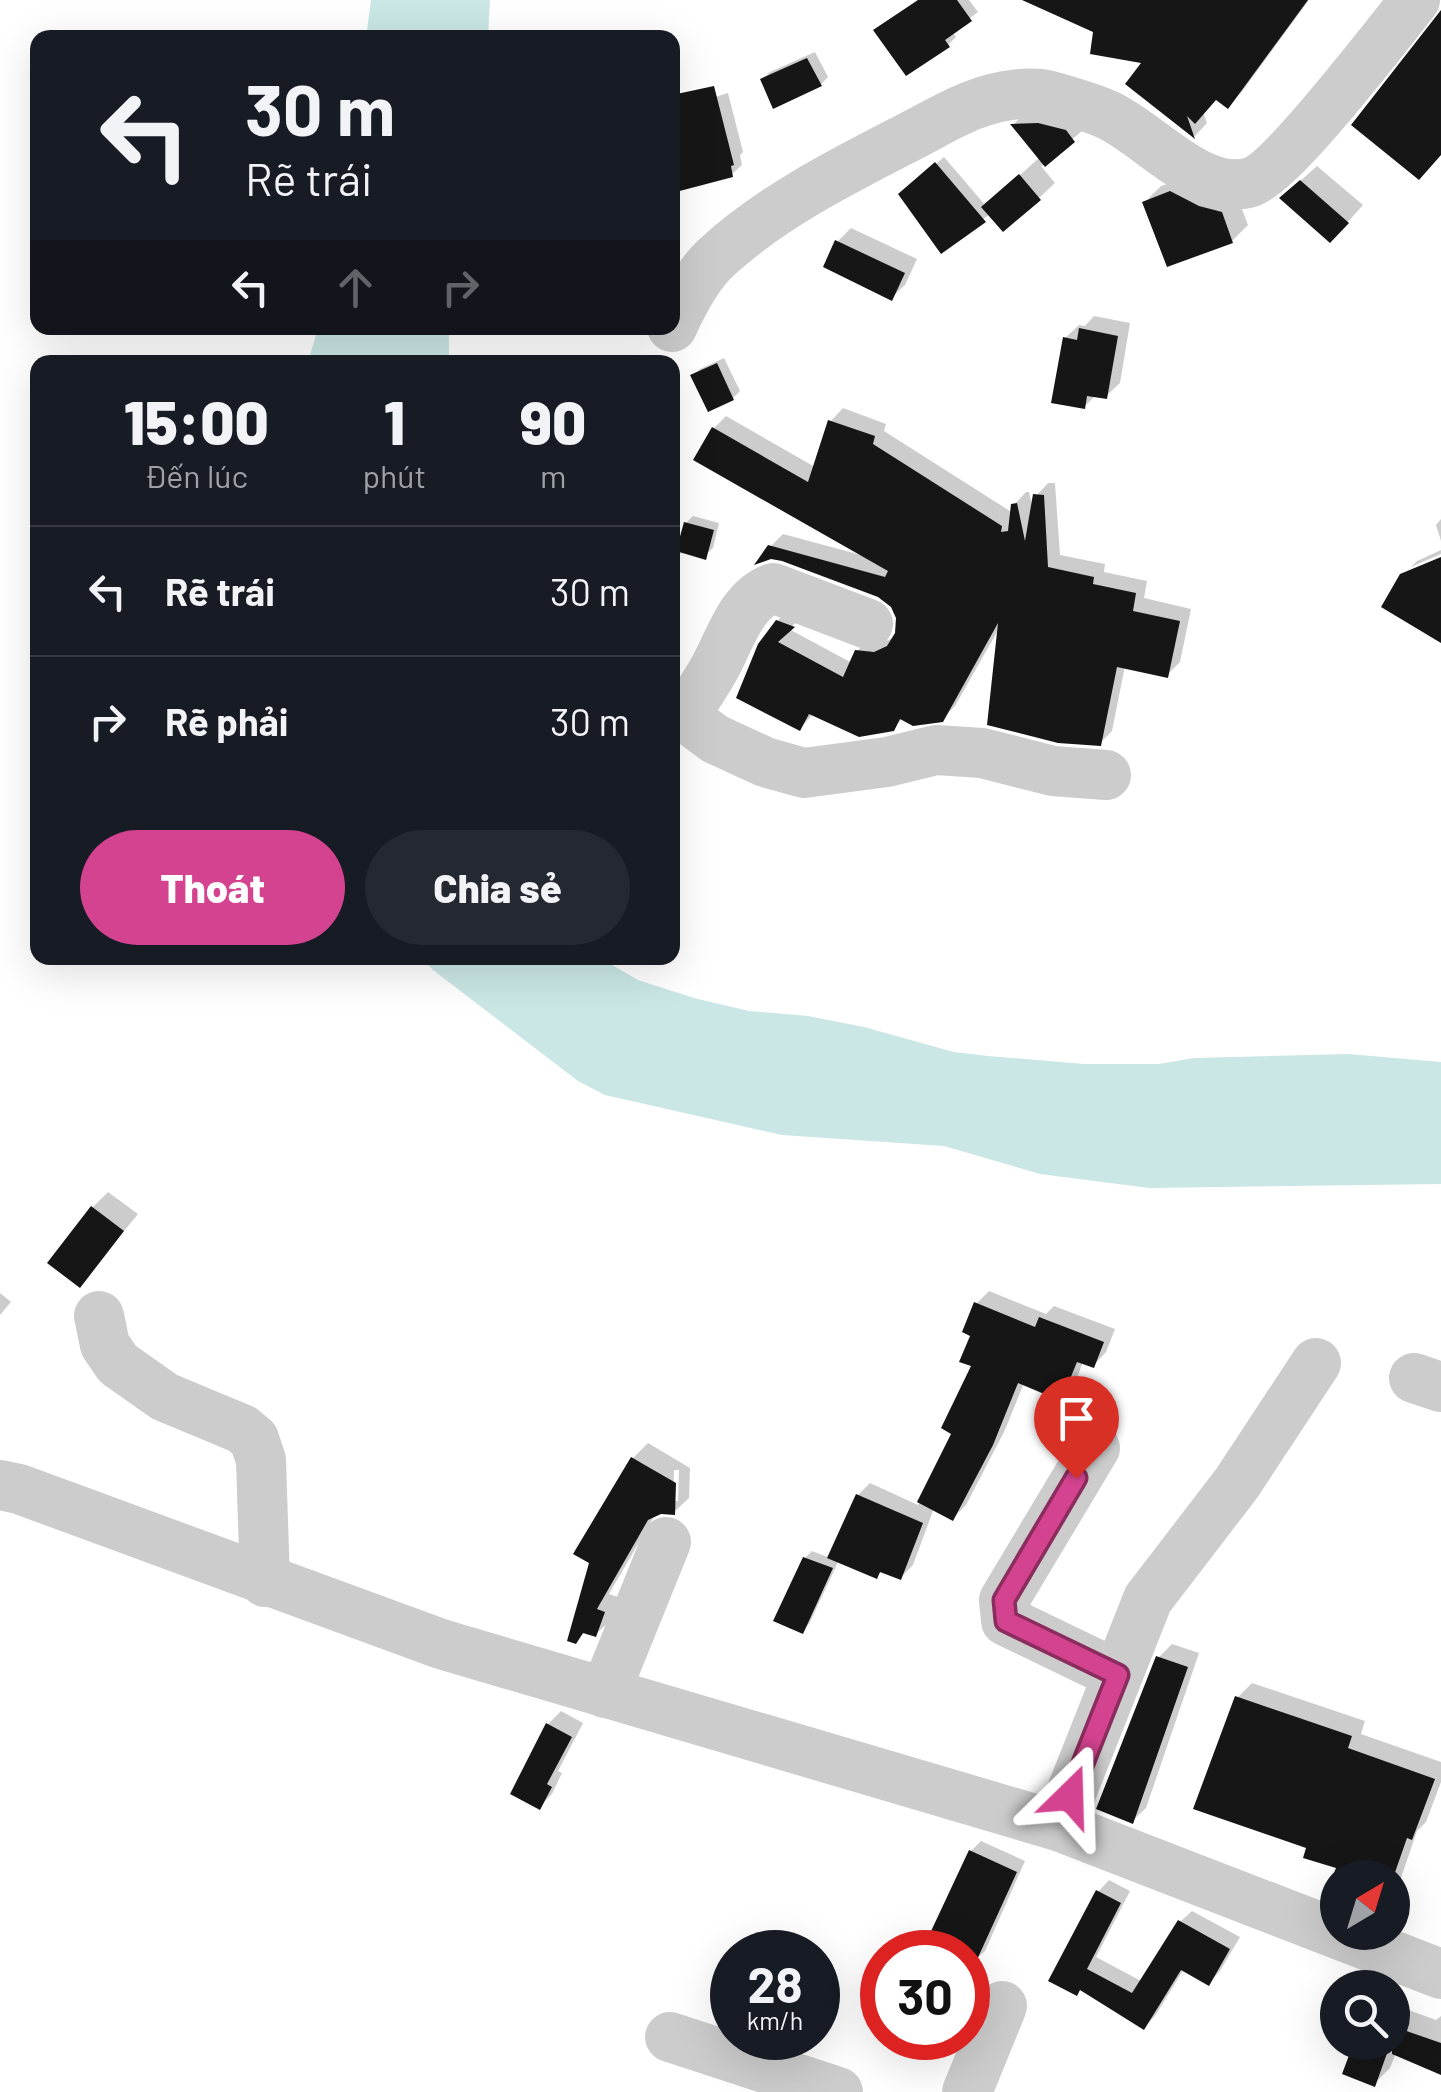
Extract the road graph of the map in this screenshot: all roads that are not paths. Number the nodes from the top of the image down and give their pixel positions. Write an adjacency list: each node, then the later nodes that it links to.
1 (1415, 0): 2 (street)
2 (680, 312)
3 (868, 624): 4 (street)
4 (680, 710)
5 (680, 713): 6 (street)
6 (1106, 775)
7 (99, 1316): 12 (street)
8 (1316, 1363): 13 (street)
9 (1095, 1448): 13 (street)
10 (0, 1485): 12 (street)
11 (666, 1542): 14 (street)
12 (265, 1582): 14 (street)
13 (1118, 1675): 15 (street)
14 (605, 1693): 15 (street)
15 (1058, 1826): 16 (street)
16 (1441, 1974)
17 (1002, 2006): 20 (street)
18 (670, 2037): 19 (street)
19 (838, 2092)
20 (967, 2092)

